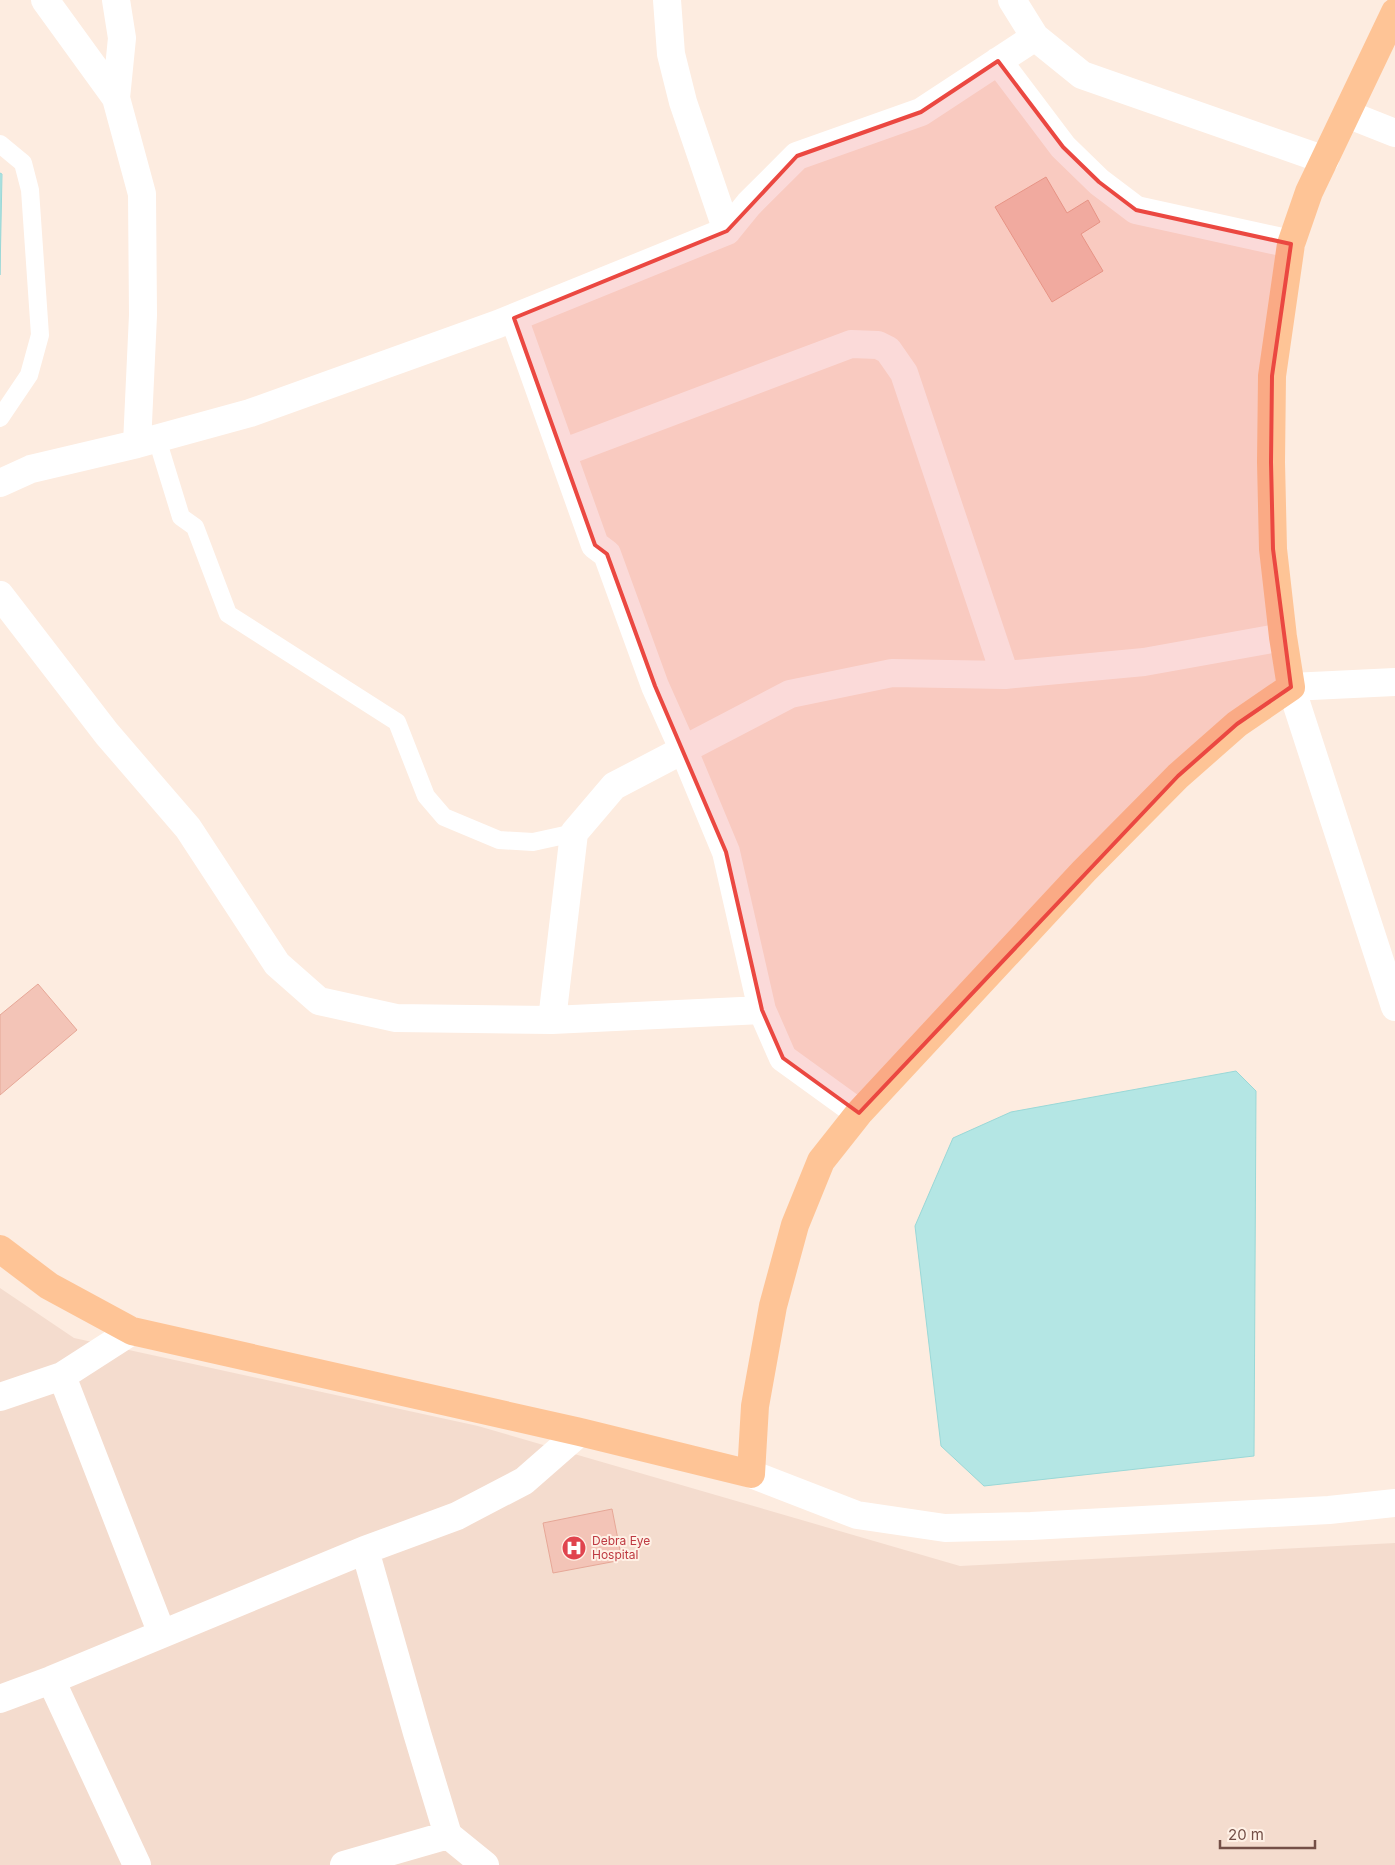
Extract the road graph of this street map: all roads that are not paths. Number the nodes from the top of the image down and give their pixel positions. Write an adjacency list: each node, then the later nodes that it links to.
1 (45, 0): 8 (street)
2 (116, 0): 8 (street)
3 (667, 0): 13 (street)
4 (1012, 0): 6 (street)
5 (1395, 12): 9 (main road)
6 (1034, 37): 7 (street); 12 (street)
7 (998, 61): 13 (street); 14 (street)
8 (116, 98): 17 (street)
9 (1347, 114): 10 (street); 12 (main road)
10 (1395, 133)
11 (0, 144): 16 (lane)
12 (1325, 160): 14 (main road)
13 (727, 231): 15 (street)
14 (1291, 244): 21 (main road)
15 (514, 318): 17 (street); 18 (street)
16 (0, 418)
17 (147, 442): 19 (street); 26 (lane)
18 (562, 453): 22 (street); 25 (street)
19 (0, 483)
20 (0, 594): 29 (street)
21 (1283, 637): 22 (street); 24 (main road)
22 (1005, 674): 25 (street)
23 (1395, 682): 24 (street)
24 (1292, 687): 27 (street); 30 (main road)
25 (684, 750): 26 (street); 28 (street)
26 (574, 834): 29 (street)
27 (1395, 1007)
28 (762, 1010): 29 (street); 30 (street)
29 (552, 1020)
30 (859, 1112): 36 (main road)
31 (0, 1249): 32 (main road)
32 (132, 1331): 33 (street); 35 (main road)
33 (62, 1376): 34 (street); 39 (street)
34 (0, 1397)
35 (580, 1432): 36 (main road); 38 (street)
36 (751, 1474): 37 (street)
37 (1395, 1503)
38 (365, 1550): 39 (street); 42 (street)
39 (162, 1634): 40 (street)
40 (51, 1680): 41 (street); 43 (street)
41 (0, 1699)
42 (448, 1835): 44 (street); 45 (street)
43 (137, 1865)
44 (344, 1865)
45 (485, 1865)

